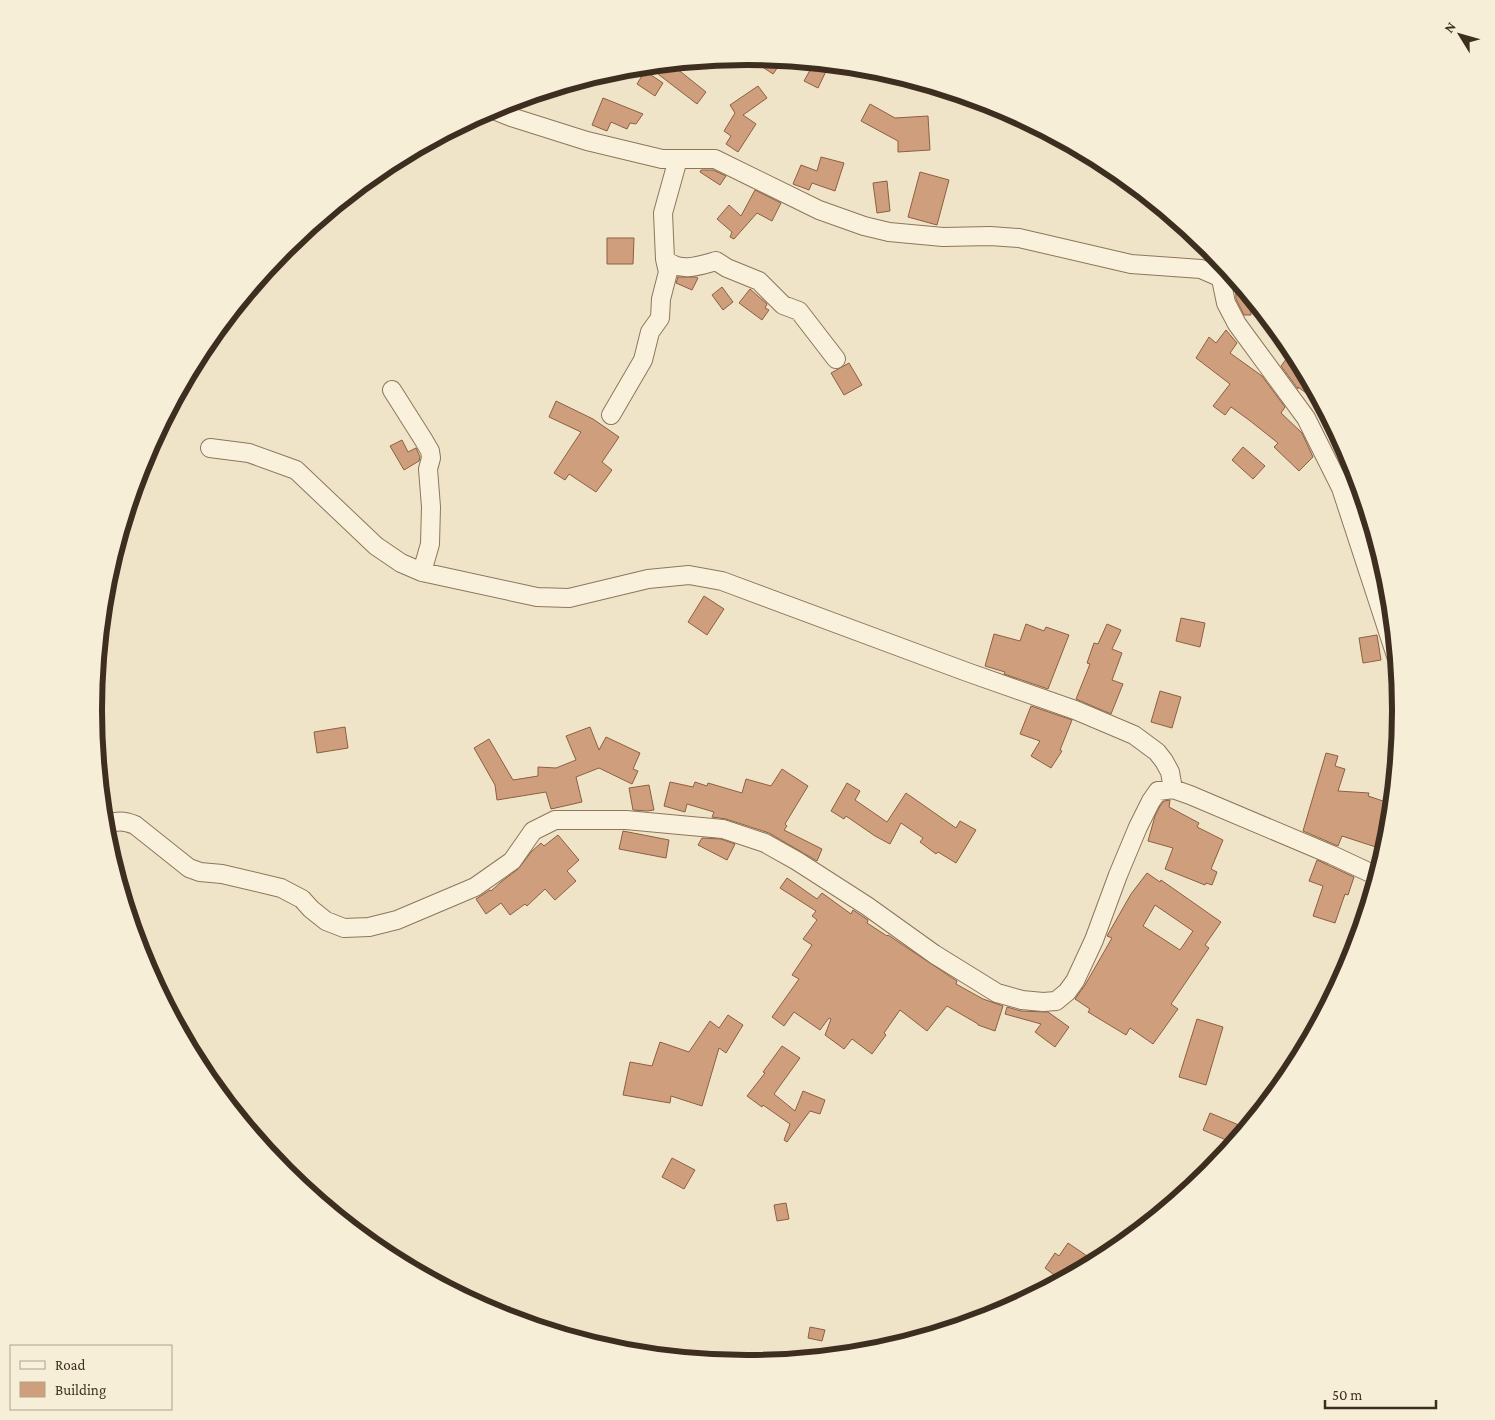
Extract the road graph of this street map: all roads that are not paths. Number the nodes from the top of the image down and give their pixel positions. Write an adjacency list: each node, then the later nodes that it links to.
1 (502, 114): 2 (street)
2 (678, 159): 3 (street); 9 (street)
3 (665, 259): 4 (street); 6 (street)
4 (836, 359)
5 (392, 390): 8 (street)
6 (610, 415)
7 (210, 448): 8 (street)
8 (422, 572): 10 (street)
9 (1386, 621)
10 (1173, 789): 11 (street); 12 (street)
11 (113, 821)
12 (1372, 874)

